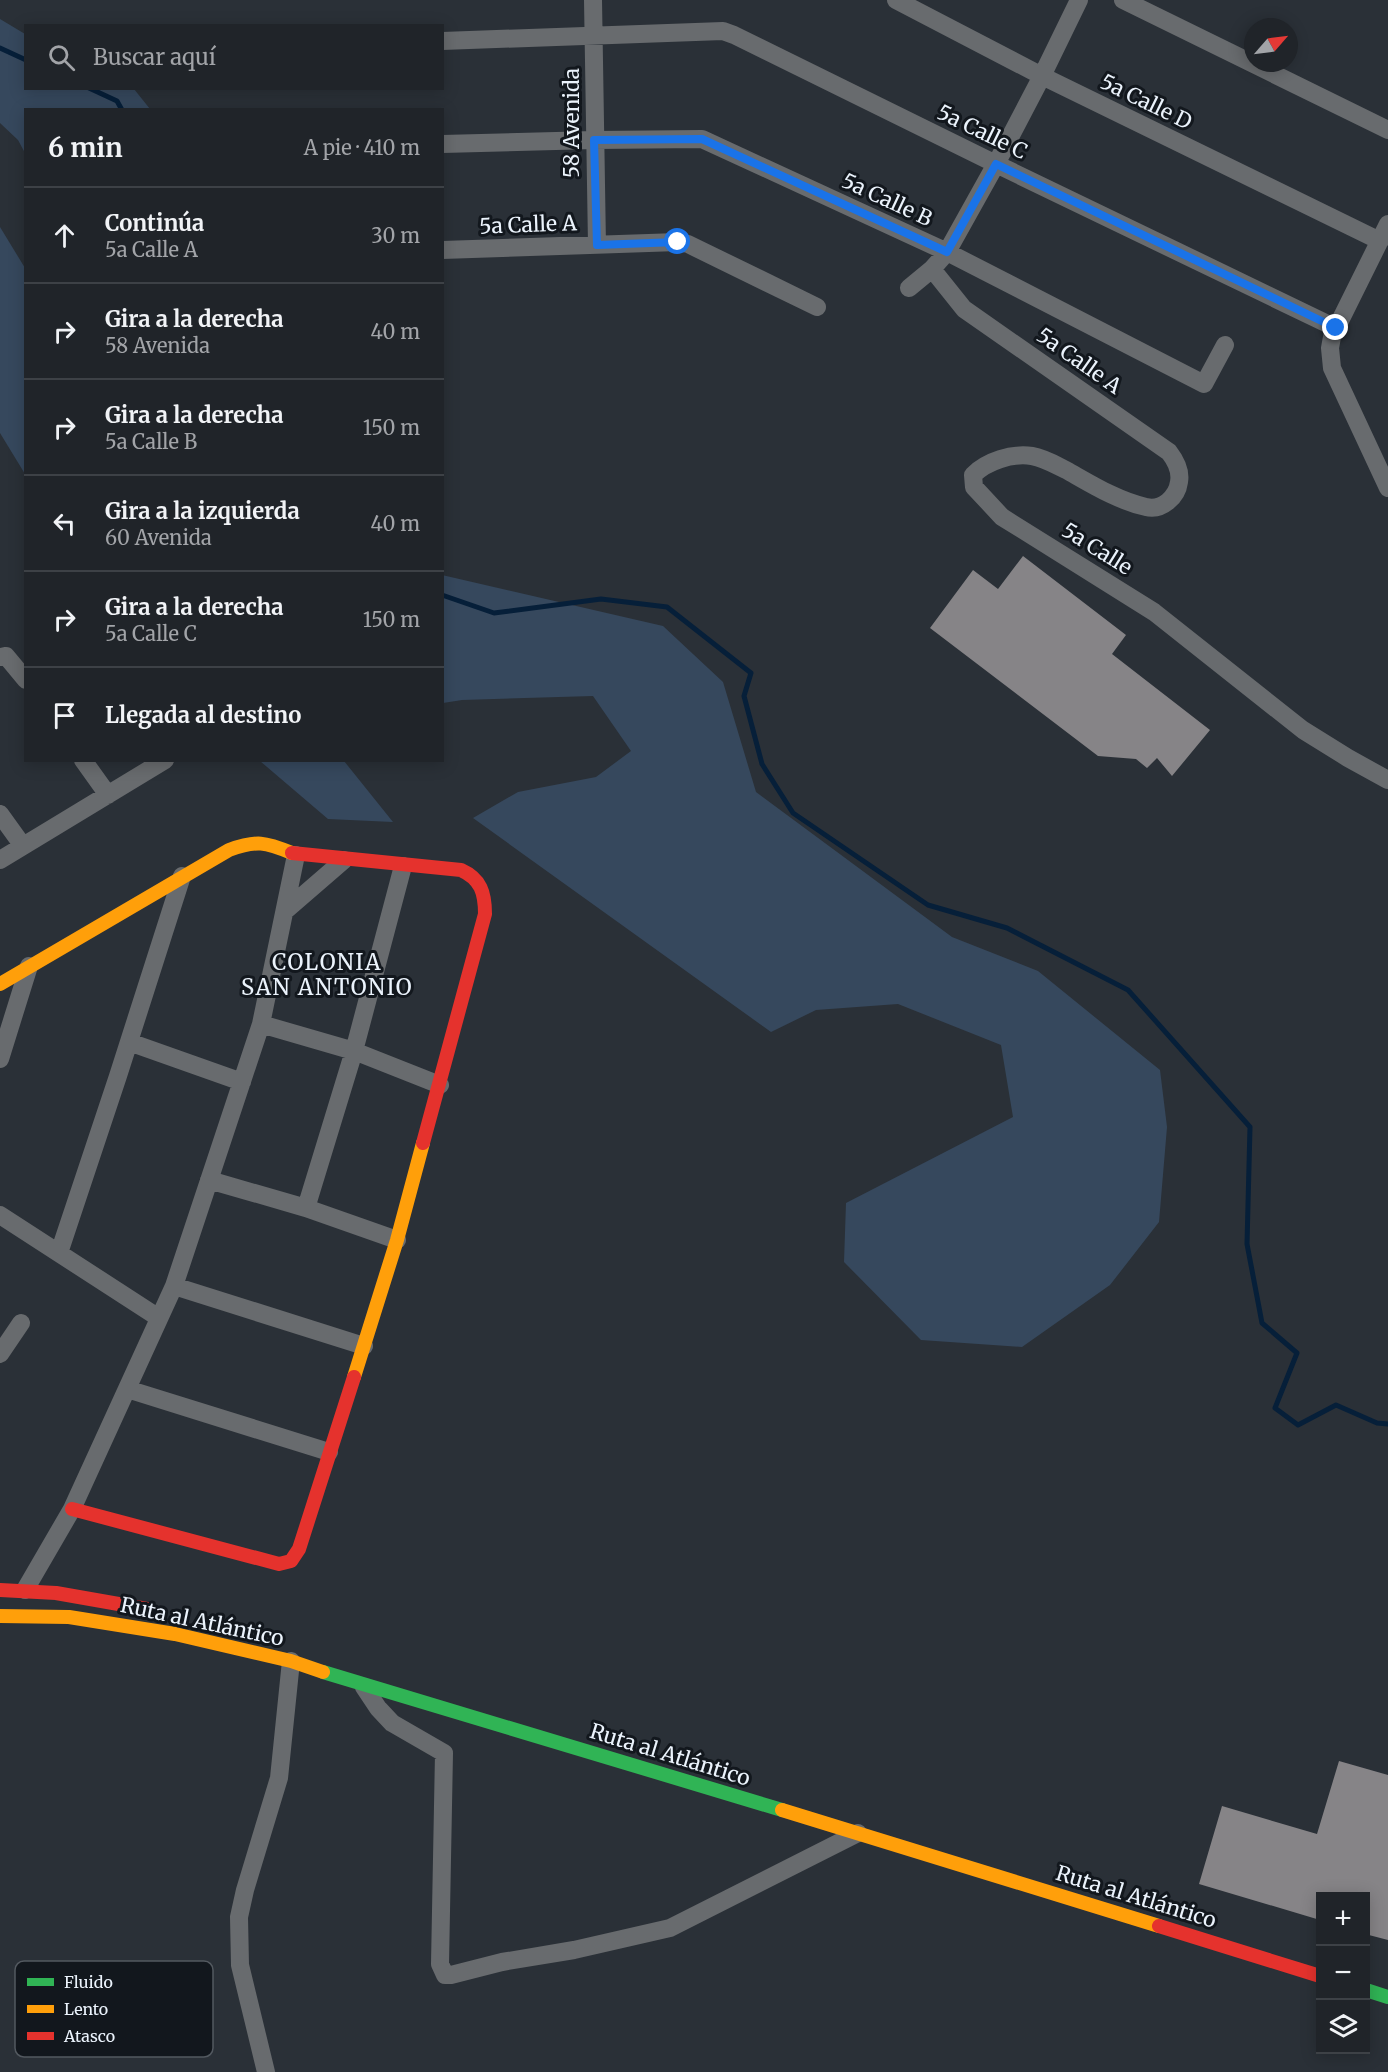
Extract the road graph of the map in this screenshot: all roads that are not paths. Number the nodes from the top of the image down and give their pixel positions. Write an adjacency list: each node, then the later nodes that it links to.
1 (593, 0): 5 (street, 58 Avenida)
2 (896, 0): 7 (street, 5a Calle D)
3 (1079, 0): 7 (street)
4 (1123, 0): 8 (street)
5 (595, 36): 6 (street, 5a Calle C); 9 (street, 58 Avenida); 11 (street, 5a Calle C)
6 (444, 41)
7 (1042, 76): 11 (street); 13 (street, 5a Calle D)
8 (1388, 130)
9 (594, 140): 10 (street, 5a Calle B); 14 (street, 58 Avenida); 16 (street, 5a Calle B)
10 (444, 144)
11 (996, 164): 16 (street); 20 (street, 5a Calle C)
12 (1388, 224): 13 (street)
13 (1380, 241): 20 (street)
14 (597, 245): 15 (street, 5a Calle A); 19 (street, 5a Calle A)
15 (444, 250)
16 (947, 252): 17 (street); 21 (street, 5a Calle B)
17 (932, 268): 18 (street); 23 (street, 5a Calle A)
18 (909, 288)
19 (817, 307)
20 (1336, 328): 22 (street)
21 (1225, 345)
22 (1388, 488)
23 (1173, 498): 28 (street, 5a Calle)
24 (0, 657): 25 (street)
25 (24, 677)
26 (84, 762): 29 (street)
27 (162, 762): 29 (street)
28 (1388, 780)
29 (108, 795): 31 (street)
30 (0, 814): 31 (street)
31 (22, 846): 33 (street)
32 (296, 855): 34 (main road); 36 (main road); 37 (street)
33 (0, 860)
34 (345, 860): 35 (main road); 37 (street)
35 (403, 866): 42 (street); 45 (main road)
36 (182, 876): 38 (main road); 41 (street)
37 (285, 911): 40 (street)
38 (29, 966): 39 (main road); 43 (street)
39 (0, 984)
40 (261, 1024): 42 (street); 44 (street)
41 (129, 1042): 44 (street); 50 (street)
42 (354, 1051): 45 (street); 47 (street)
43 (0, 1059)
44 (242, 1082): 46 (street)
45 (440, 1085): 49 (main road)
46 (209, 1180): 47 (street); 51 (street)
47 (306, 1209): 49 (street)
48 (0, 1215): 50 (street)
49 (397, 1240): 54 (main road)
50 (59, 1253): 52 (street)
51 (174, 1286): 52 (street); 54 (street)
52 (159, 1318): 56 (street)
53 (21, 1323): 55 (street)
54 (364, 1346): 57 (main road)
55 (0, 1354)
56 (127, 1389): 57 (street); 58 (street)
57 (329, 1452): 58 (main road)
58 (72, 1509): 60 (street)
59 (0, 1590): 60 (main road, Ruta al Atlántico)
60 (25, 1590): 61 (main road, Ruta al Atlántico)
61 (163, 1612)
62 (0, 1616): 63 (main road, Ruta al Atlántico)
63 (291, 1662): 64 (main road, Ruta al Atlántico); 69 (street)
64 (362, 1685): 65 (main road, Ruta al Atlántico); 65 (street)
65 (858, 1833): 66 (main road, Ruta al Atlántico)
66 (1316, 1975)
67 (1370, 1992): 68 (main road)
68 (1388, 1997)
69 (266, 2072)

